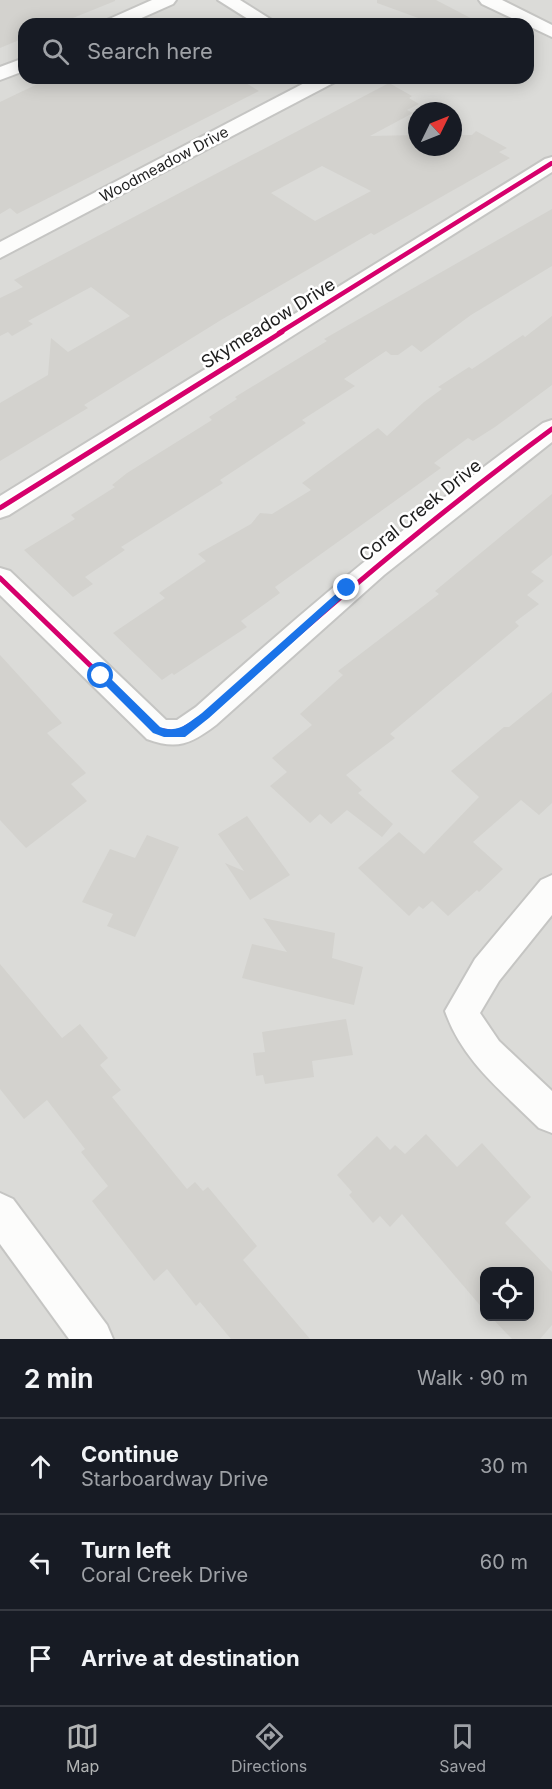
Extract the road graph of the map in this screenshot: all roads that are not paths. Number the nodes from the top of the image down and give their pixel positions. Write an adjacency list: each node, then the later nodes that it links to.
1 (167, 0): 4 (street)
2 (226, 0): 5 (street)
3 (488, 0): 6 (street)
4 (126, 18)
5 (258, 18)
6 (524, 18)
7 (534, 23): 8 (street)
8 (552, 32)
9 (18, 66): 10 (street)
10 (0, 74)
11 (317, 84): 13 (street, Woodmeadow Drive)
12 (552, 163): 15 (street, Skymeadow Drive)
13 (0, 251)
14 (552, 429): 16 (street, Coral Creek Drive)
15 (0, 508)
16 (0, 578)
17 (552, 890): 18 (street)
18 (552, 1115)
19 (0, 1212): 20 (street)
20 (93, 1339)

